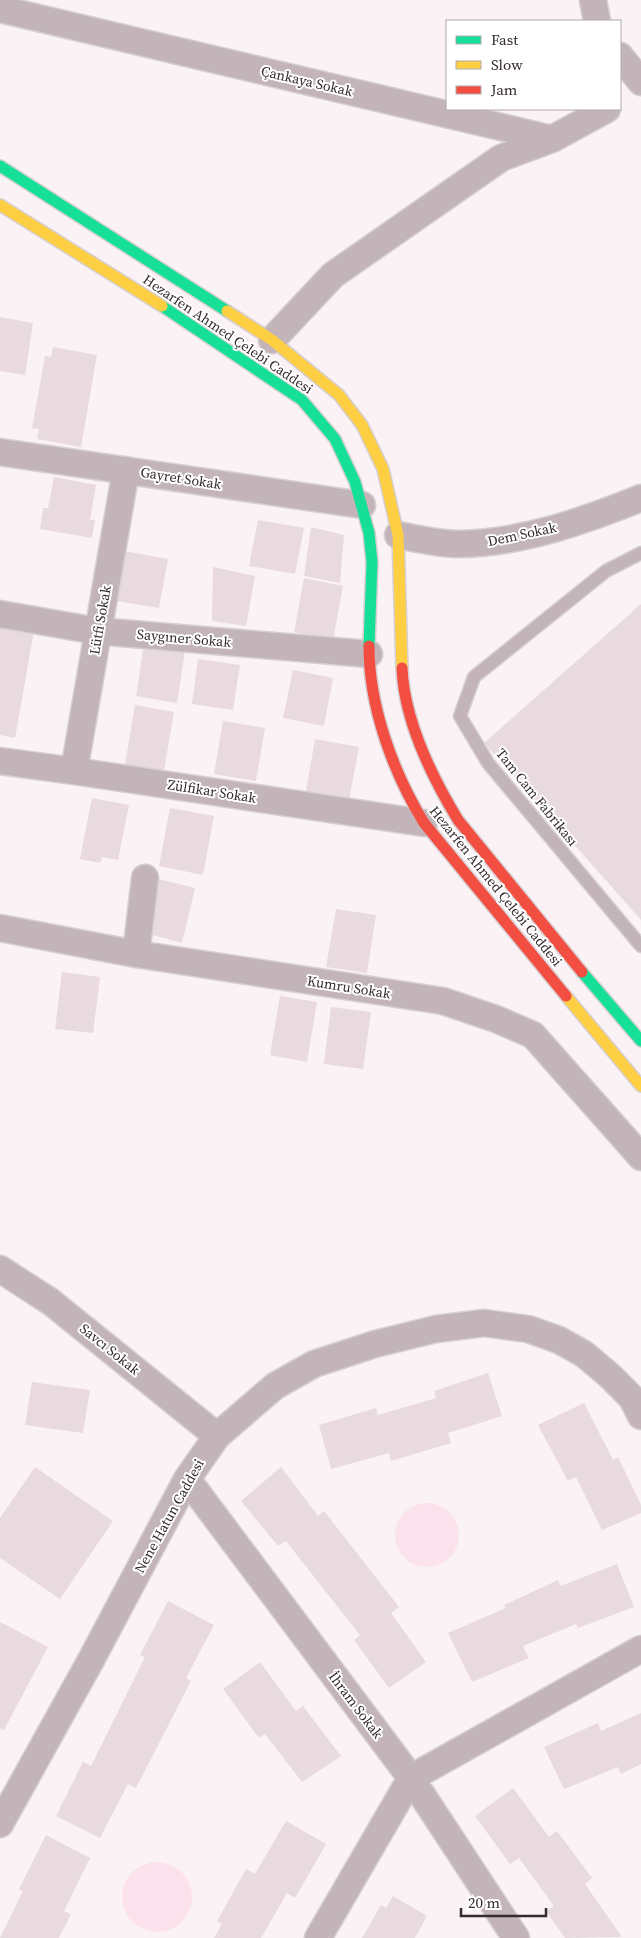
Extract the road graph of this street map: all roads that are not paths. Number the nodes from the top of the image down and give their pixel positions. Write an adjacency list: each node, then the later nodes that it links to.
1 (594, 0): 3 (street)
2 (0, 9): 8 (street, Çankaya Sokak)
3 (597, 20)
4 (621, 57): 5 (street)
5 (641, 82): 6 (street)
6 (621, 98)
7 (605, 110): 8 (street)
8 (552, 139): 11 (street)
9 (0, 166): 11 (street, Hezarfen Ahmed Çelebi Caddesi)
10 (0, 205): 11 (street, Hezarfen Ahmed Çelebi Caddesi)
11 (262, 353): 15 (street, Hezarfen Ahmed Çelebi Caddesi); 15 (street, Hezarfen Ahmed Çelebi Caddesi)
12 (0, 452): 13 (street, Gayret Sokak)
13 (126, 470): 15 (street, Gayret Sokak); 18 (street, Lütfi Sokak)
14 (641, 498): 15 (street, Dem Sokak)
15 (380, 520): 19 (street, Hezarfen Ahmed Çelebi Caddesi); 19 (street, Hezarfen Ahmed Çelebi Caddesi)
16 (641, 553): 25 (lane, Tam Cam Fabrikası)
17 (0, 614): 18 (street, Saygıner Sokak)
18 (98, 631): 19 (street, Saygıner Sokak); 21 (street, Lütfi Sokak)
19 (387, 657): 22 (street, Hezarfen Ahmed Çelebi Caddesi); 22 (street, Hezarfen Ahmed Çelebi Caddesi)
20 (0, 761): 21 (street, Zülfikar Sokak)
21 (74, 771): 22 (street, Zülfikar Sokak)
22 (443, 822): 27 (street, Hezarfen Ahmed Çelebi Caddesi); 28 (street, Hezarfen Ahmed Çelebi Caddesi)
23 (145, 878): 26 (street)
24 (0, 928): 26 (street, Kumru Sokak)
25 (641, 946)
26 (136, 954): 29 (street, Kumru Sokak)
27 (641, 1041)
28 (641, 1086)
29 (641, 1157)
30 (0, 1269): 32 (street, Savcı Sokak)
31 (636, 1407): 32 (street, Nene Hatun Caddesi)
32 (217, 1436): 33 (street, Nene Hatun Caddesi)
33 (187, 1479): 35 (street, İhram Sokak); 36 (street, Nene Hatun Caddesi)
34 (641, 1649): 35 (street)
35 (411, 1778): 37 (street); 38 (street, İhram Sokak)
36 (0, 1824)
37 (318, 1938)
38 (516, 1938)

